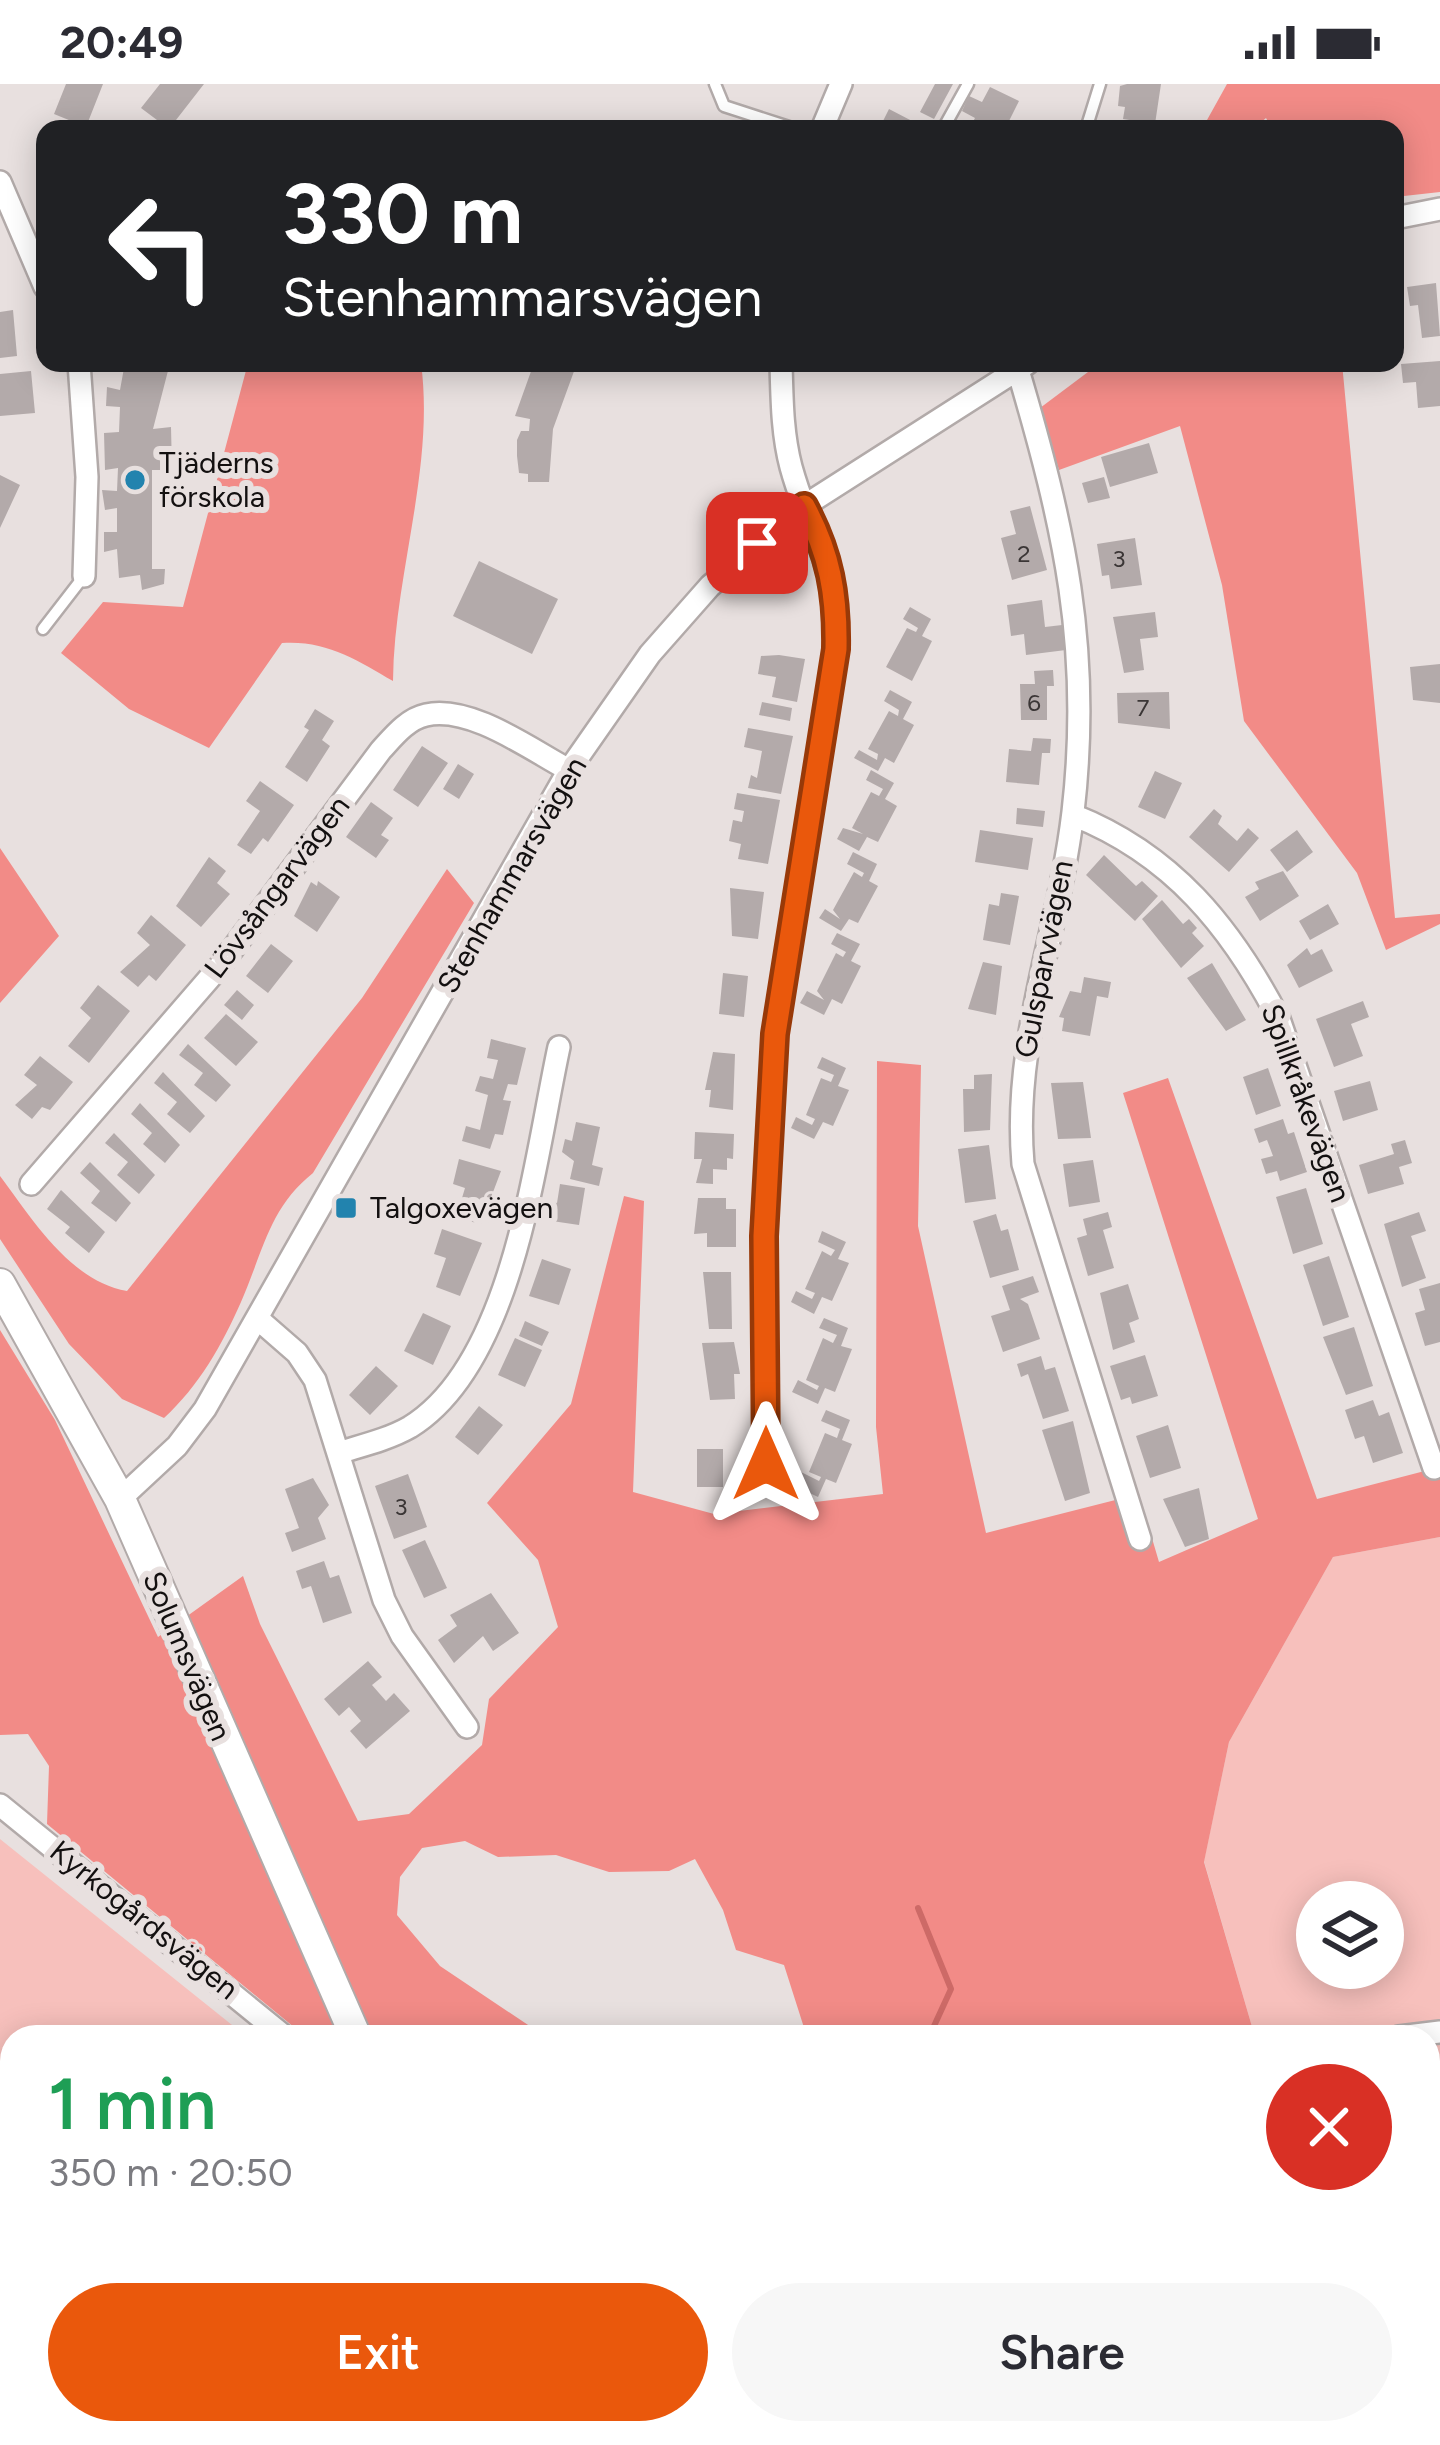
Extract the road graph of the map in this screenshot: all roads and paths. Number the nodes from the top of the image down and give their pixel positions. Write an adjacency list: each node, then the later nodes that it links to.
1 (715, 84): 5 (lane)
2 (841, 84): 6 (street)
3 (968, 84): 7 (lane)
4 (1100, 84): 8 (lane)
5 (767, 120)
6 (826, 120)
7 (948, 120)
8 (1089, 120)
9 (0, 182): 12 (street)
10 (1440, 209): 11 (street)
11 (1404, 216)
12 (36, 266)
13 (80, 372): 18 (street)
14 (782, 372): 17 (street)
15 (1015, 372): 17 (street, Stenhammarsvägen)
16 (1024, 372): 21 (street, Gulsparvvägen)
17 (804, 506): 20 (street, Stenhammarsvägen); 27 (street)
18 (84, 576): 19 (lane)
19 (44, 628)
20 (569, 770): 23 (street, Lövsångarvägen); 25 (street, Stenhammarsvägen)
21 (1073, 815): 28 (street, Spillkråkevägen); 30 (street, Gulsparvvägen)
22 (559, 1047): 26 (street)
23 (32, 1184)
24 (0, 1284): 29 (main road, Solumsvägen)
25 (258, 1318): 26 (street); 29 (street, Stenhammarsvägen)
26 (341, 1452): 31 (street)
27 (766, 1464)
28 (1434, 1468)
29 (120, 1498): 34 (main road, Solumsvägen)
30 (1140, 1539)
31 (466, 1727)
32 (0, 1805): 33 (street, Kyrkogårdsvägen)
33 (270, 2025)
34 (351, 2025)

